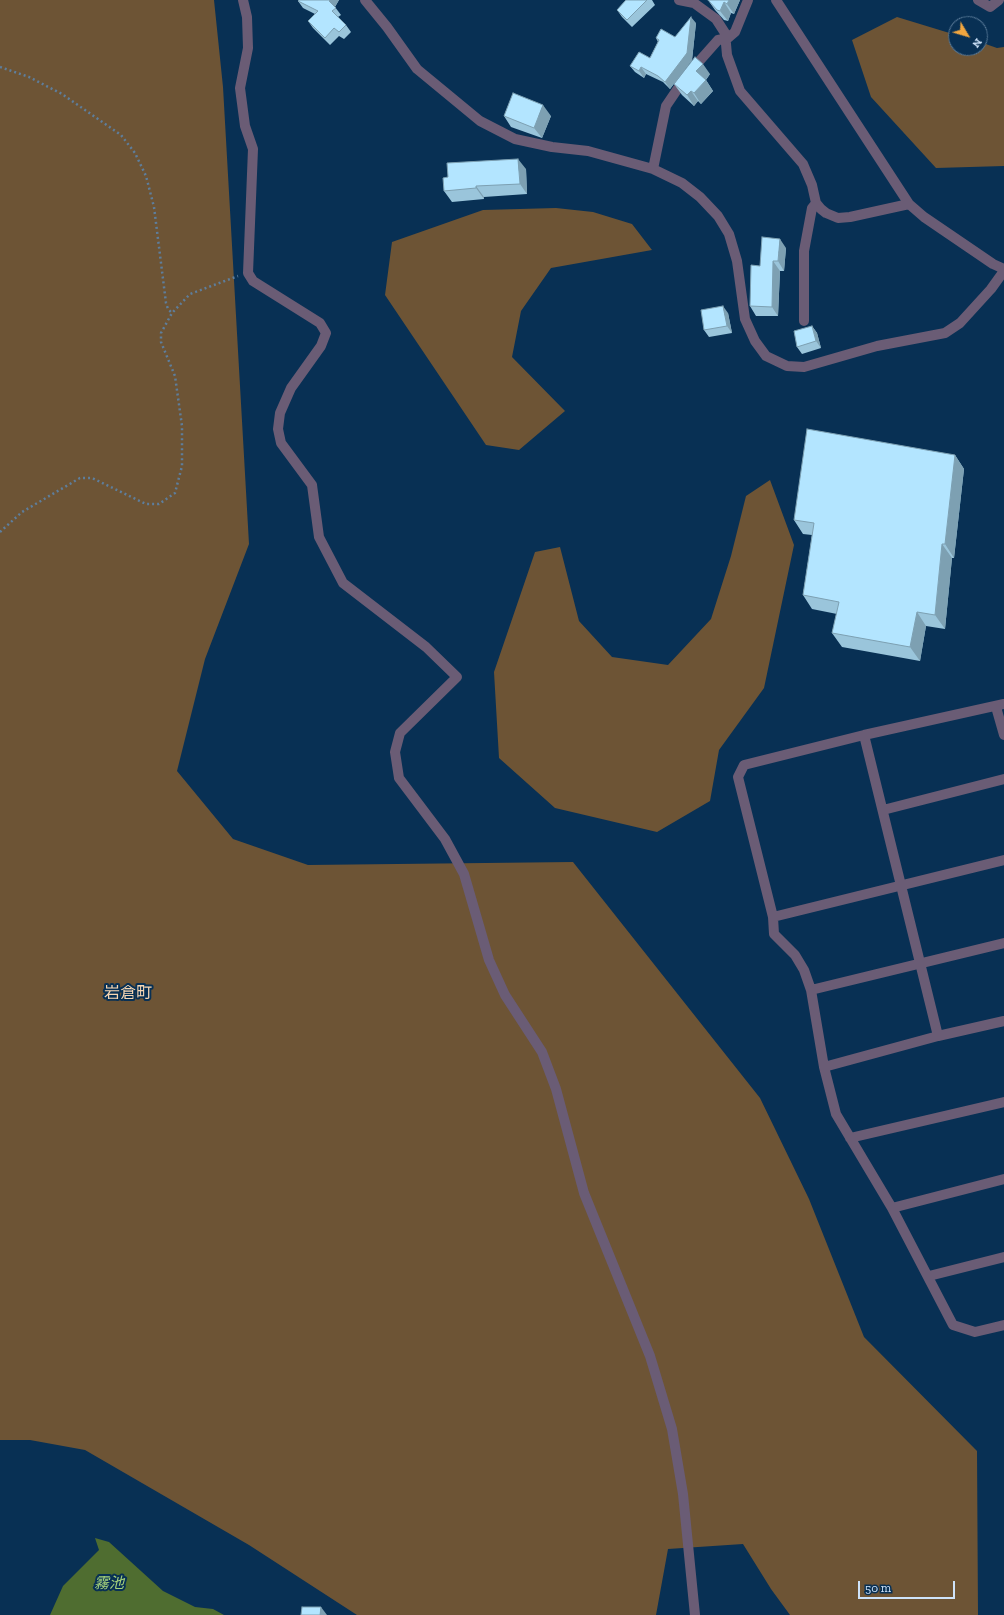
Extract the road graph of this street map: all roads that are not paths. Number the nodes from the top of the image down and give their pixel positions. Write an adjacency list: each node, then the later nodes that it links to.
1 (243, 0): 35 (street)
2 (365, 0): 9 (street)
3 (679, 0): 8 (street)
4 (748, 0): 8 (street)
5 (776, 0): 11 (street)
6 (978, 0): 7 (street)
7 (999, 0)
8 (724, 39): 9 (street); 10 (street)
9 (652, 169): 12 (street)
10 (816, 203): 11 (street); 13 (street)
11 (908, 204): 12 (street)
12 (1004, 270)
13 (804, 321)
14 (1000, 706): 15 (street); 16 (street)
15 (864, 735): 18 (street); 21 (street)
16 (1004, 735)
17 (1004, 779): 18 (street)
18 (883, 810): 20 (street)
19 (1004, 860): 20 (street)
20 (900, 885): 21 (street); 23 (street)
21 (773, 917): 24 (street)
22 (1004, 943): 23 (street)
23 (921, 964): 24 (street); 26 (street)
24 (811, 990): 27 (street)
25 (1004, 1021): 26 (street)
26 (938, 1036): 27 (street)
27 (824, 1067): 29 (street)
28 (1004, 1102): 29 (street)
29 (850, 1138): 31 (street)
30 (1004, 1179): 31 (street)
31 (892, 1208): 33 (street)
32 (1004, 1257): 33 (street)
33 (929, 1276): 34 (street)
34 (1004, 1325)
35 (695, 1615)

